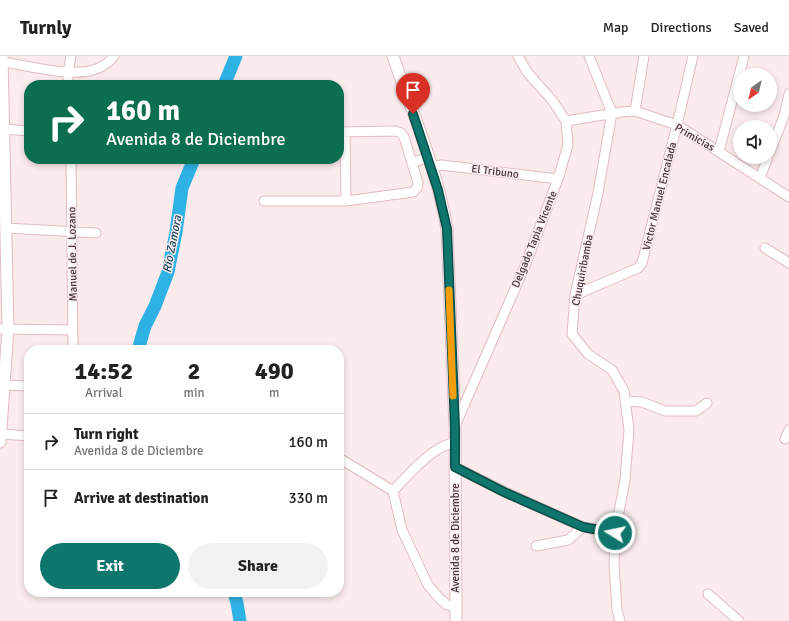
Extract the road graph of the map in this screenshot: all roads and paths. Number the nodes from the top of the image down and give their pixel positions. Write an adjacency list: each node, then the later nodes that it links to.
1 (71, 56): 11 (street)
2 (114, 56): 11 (street)
3 (392, 56): 26 (main road, Avenida 8 de Diciembre)
4 (518, 56): 18 (street, Delgado Tapia Vicente)
5 (589, 56): 16 (street)
6 (644, 56): 15 (street)
7 (693, 56): 19 (street, Victor Manuel Encalada)
8 (744, 56): 24 (street)
9 (2, 59): 10 (street); 14 (main road)
10 (16, 60): 11 (street)
11 (68, 73): 12 (street)
12 (68, 80)
13 (789, 94): 17 (street)
14 (1, 96): 20 (main road)
15 (635, 111): 16 (street, Primicias); 19 (street, Primicias)
16 (612, 113): 18 (street, Primicias); 42 (street, Chuquiribamba)
17 (786, 117): 23 (street)
18 (566, 121): 32 (street, Delgado Tapia Vicente)
19 (677, 125): 24 (street, Primicias); 42 (street, Victor Manuel Encalada)
20 (3, 129): 21 (street); 31 (main road)
21 (24, 131)
22 (344, 132): 25 (street)
23 (777, 137)
24 (719, 151): 30 (street, Primicias)
25 (412, 162): 26 (street, El Tribuno); 35 (street)
26 (430, 162): 32 (street, El Tribuno); 50 (main road, Avenida 8 de Diciembre)
27 (71, 164): 37 (street, Manuel de J. Lozano)
28 (344, 164): 35 (street)
29 (765, 164): 30 (street)
30 (760, 178): 33 (street, Primicias)
31 (2, 179): 36 (main road)
32 (558, 179): 50 (street, Delgado Tapia Vicente)
33 (789, 197)
34 (264, 201): 35 (street)
35 (346, 201)
36 (6, 228): 37 (street); 41 (main road)
37 (72, 232): 38 (street); 44 (street, Manuel de J. Lozano)
38 (96, 233)
39 (765, 248): 40 (street)
40 (789, 263)
41 (4, 283): 43 (main road)
42 (575, 295): 48 (street, Chuquiribamba)
43 (4, 329): 44 (street); 46 (main road)
44 (73, 330): 45 (street, Manuel de J. Lozano)
45 (73, 345)
46 (3, 385): 47 (street); 53 (main road)
47 (24, 386)
48 (625, 401): 49 (street); 60 (street, Chuquiribamba)
49 (707, 403)
50 (455, 427): 55 (main road, Avenida 8 de Diciembre)
51 (789, 430): 54 (street)
52 (24, 436): 53 (street)
53 (0, 438)
54 (785, 439)
55 (454, 443): 57 (main road, Avenida 8 de Diciembre); 58 (street)
56 (344, 461): 58 (street)
57 (455, 467): 59 (street); 63 (main road, Avenida 8 de Diciembre)
58 (393, 491): 63 (street)
59 (583, 527): 60 (street); 61 (street)
60 (615, 533): 65 (street, Chuquiribamba)
61 (536, 546)
62 (708, 594): 66 (street)
63 (456, 607): 64 (main road, Avenida 8 de Diciembre)
64 (456, 621)
65 (620, 621)
66 (739, 621)

